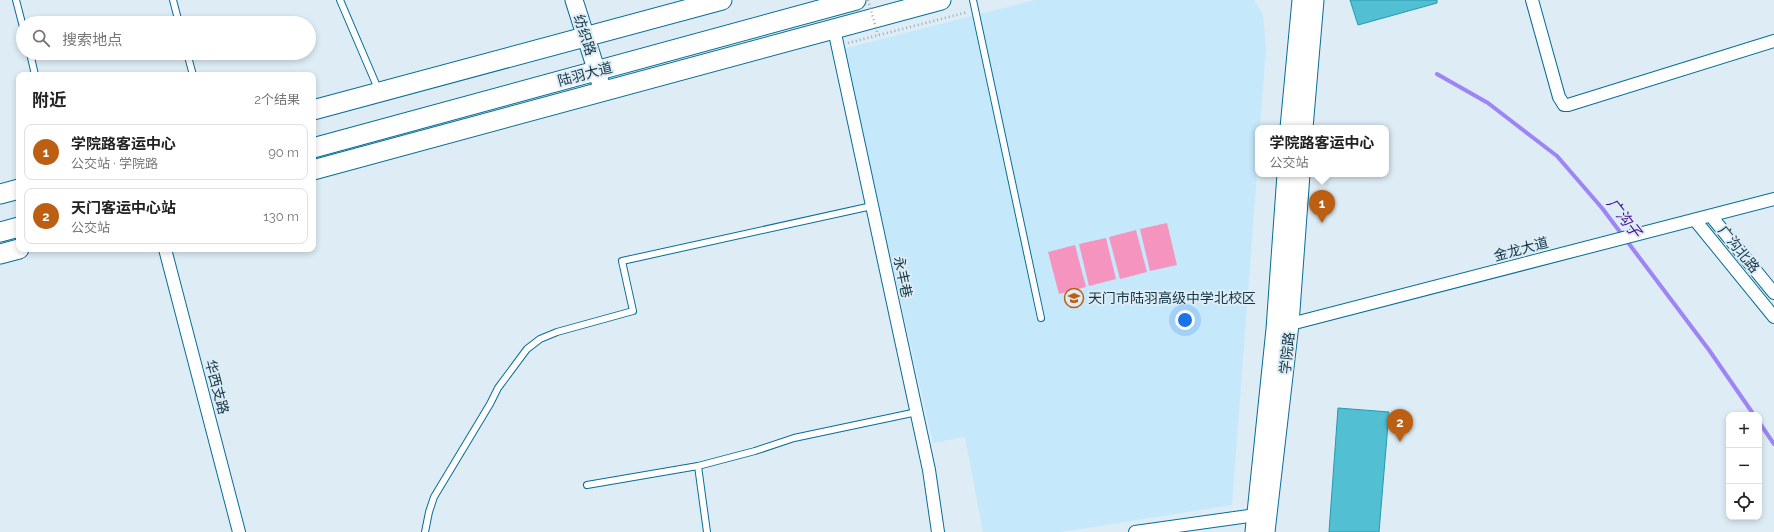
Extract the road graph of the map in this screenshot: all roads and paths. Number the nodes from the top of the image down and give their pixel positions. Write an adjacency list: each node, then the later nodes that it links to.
1 (16, 0): 14 (lane)
2 (173, 0): 15 (lane)
3 (340, 0): 26 (lane)
4 (574, 0): 17 (main road, 纺织路)
5 (722, 0): 17 (main road)
6 (809, 0): 22 (main road, 陆羽大道)
7 (856, 0): 22 (main road, 陆羽大道)
8 (868, 0): 16 (path, bridge)
9 (941, 0): 18 (main road)
10 (973, 0): 13 (lane)
11 (1532, 0): 19 (street)
12 (1308, 1): 28 (main road); 29 (main road)
13 (976, 10): 16 (path); 50 (lane)
14 (20, 16)
15 (177, 16)
16 (878, 35): 18 (path)
17 (586, 37): 22 (main road, 纺织路); 26 (main road)
18 (836, 37): 25 (main road); 38 (street, 永丰巷)
19 (1774, 42)
20 (32, 60): 23 (lane)
21 (189, 60): 24 (lane)
22 (594, 65): 25 (main road, 纺织路); 30 (main road, 陆羽大道); 31 (main road, 陆羽大道)
23 (34, 72)
24 (192, 72)
25 (603, 91): 32 (main road)
26 (379, 92): 27 (main road)
27 (316, 109)
28 (1290, 125)
29 (1304, 125)
30 (316, 133)
31 (316, 147)
32 (316, 169)
33 (1286, 177): 51 (main road, 学院路)
34 (1301, 177): 51 (main road, 学院路)
35 (16, 190): 36 (main road)
36 (0, 194)
37 (1774, 199): 40 (street, 金龙大道)
38 (872, 206): 52 (street, 永丰巷); 57 (lane)
39 (16, 214): 41 (main road)
40 (1711, 216): 42 (street, 金龙大道); 48 (street, 广沟北路)
41 (0, 218)
42 (1695, 220): 49 (street, 广沟北路); 51 (street, 金龙大道)
43 (16, 228): 44 (main road)
44 (0, 232)
45 (16, 250): 47 (main road)
46 (166, 252): 56 (street, 华西支路)
47 (0, 254)
48 (1774, 293)
49 (1774, 317)
50 (1041, 318)
51 (1282, 326): 55 (main road, 学院路); 62 (main road, 学院路)
52 (917, 412): 53 (lane); 59 (street, 永丰巷)
53 (698, 466): 54 (lane); 58 (lane)
54 (587, 484)
55 (1256, 515): 60 (street); 61 (main road, 学院路)
56 (239, 532)
57 (425, 532)
58 (707, 532)
59 (938, 532)
60 (1134, 532)
61 (1254, 532)
62 (1266, 532)

